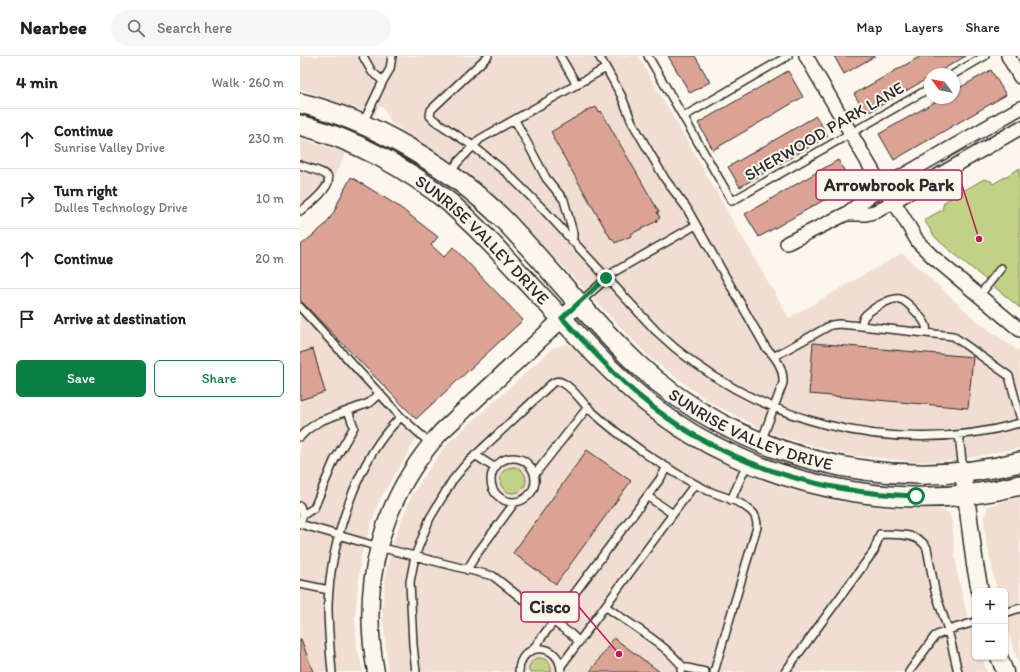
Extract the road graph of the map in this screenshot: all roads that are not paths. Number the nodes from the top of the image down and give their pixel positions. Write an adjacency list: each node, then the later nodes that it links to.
1 (363, 56): 14 (lane)
2 (392, 56): 14 (lane)
3 (488, 56): 25 (lane)
4 (560, 56): 15 (lane)
5 (599, 56): 11 (lane)
6 (648, 56): 19 (lane)
7 (788, 56): 19 (lane)
8 (806, 56): 24 (street)
9 (985, 56): 12 (lane)
10 (1008, 56): 13 (street)
11 (606, 68): 15 (lane); 32 (lane)
12 (960, 71)
13 (1020, 77)
14 (383, 81): 21 (lane)
15 (576, 85): 20 (lane)
16 (924, 91): 24 (lane, SHERWOOD PARK LANE)
17 (300, 102): 21 (main road, SUNRISE VALLEY DRIVE)
18 (1020, 108): 28 (street)
19 (683, 117): 24 (lane, SHERWOOD PARK LANE)
20 (515, 120): 25 (lane); 33 (lane)
21 (363, 125): 27 (main road, SUNRISE VALLEY DRIVE)
22 (300, 126): 41 (main road, SUNRISE VALLEY DRIVE)
23 (1020, 128): 29 (street)
24 (851, 133): 28 (street)
25 (473, 146): 27 (lane); 33 (lane)
26 (300, 165): 30 (lane)
27 (449, 174): 38 (main road, SUNRISE VALLEY DRIVE)
28 (884, 187): 29 (street); 31 (street)
29 (894, 202): 31 (street); 37 (street)
30 (300, 211)
31 (846, 214): 34 (street)
32 (696, 225): 36 (lane); 45 (lane)
33 (571, 240): 36 (lane)
34 (787, 243)
35 (1001, 268): 37 (lane)
36 (606, 278): 38 (lane); 48 (lane)
37 (979, 296): 43 (street)
38 (579, 303): 41 (street); 55 (main road, SUNRISE VALLEY DRIVE)
39 (300, 307): 40 (lane)
40 (304, 316): 46 (lane)
41 (562, 318): 56 (street); 58 (main road, SUNRISE VALLEY DRIVE)
42 (861, 326): 44 (lane); 44 (lane); 45 (lane)
43 (1020, 330)
44 (926, 332): 50 (lane)
45 (775, 356): 48 (lane)
46 (380, 393): 49 (lane); 51 (lane)
47 (588, 407): 57 (lane); 60 (lane); 63 (lane)
48 (774, 407): 53 (lane); 55 (lane)
49 (348, 411): 54 (lane); 72 (lane)
50 (1020, 416)
51 (401, 417): 56 (lane); 74 (lane)
52 (1020, 423): 53 (lane)
53 (959, 435): 62 (lane)
54 (300, 437)
55 (761, 442): 62 (main road, SUNRISE VALLEY DRIVE)
56 (431, 444): 75 (street)
57 (475, 455): 61 (lane); 76 (lane)
58 (748, 462): 66 (main road, SUNRISE VALLEY DRIVE); 68 (lane)
59 (1020, 462): 62 (main road, SUNRISE VALLEY DRIVE)
60 (667, 467): 64 (lane); 67 (lane)
61 (495, 468): 63 (lane); 69 (lane)
62 (963, 472): 66 (street)
63 (535, 474): 69 (lane)
64 (696, 484): 68 (lane); 71 (lane)
65 (1020, 485): 66 (main road, SUNRISE VALLEY DRIVE)
66 (966, 494): 79 (street)
67 (647, 496): 71 (lane); 84 (lane)
68 (731, 500): 98 (lane)
69 (516, 502): 77 (lane)
70 (300, 506): 72 (lane)
71 (673, 514): 81 (lane)
72 (303, 515): 73 (lane)
73 (300, 524): 74 (lane)
74 (340, 536): 75 (lane); 80 (lane)
75 (379, 547): 76 (lane); 94 (street)
76 (415, 556): 77 (lane); 95 (lane)
77 (468, 570): 84 (lane)
78 (300, 584): 80 (lane)
79 (979, 588)
80 (329, 590): 93 (lane)
81 (605, 606): 87 (lane); 91 (lane)
82 (1020, 608): 83 (lane)
83 (1008, 612)
84 (553, 622): 87 (lane); 88 (lane)
85 (972, 623): 86 (lane)
86 (948, 630): 92 (lane); 99 (lane); 100 (lane)
87 (579, 642): 90 (lane)
88 (533, 650): 90 (lane); 96 (lane)
89 (1000, 660): 101 (street)
90 (561, 669)
91 (682, 670): 97 (lane)
92 (913, 671)
93 (332, 672)
94 (376, 672)
95 (416, 672)
96 (519, 672)
97 (705, 672)
98 (714, 672)
99 (785, 672)
100 (958, 672)
101 (1005, 672)

